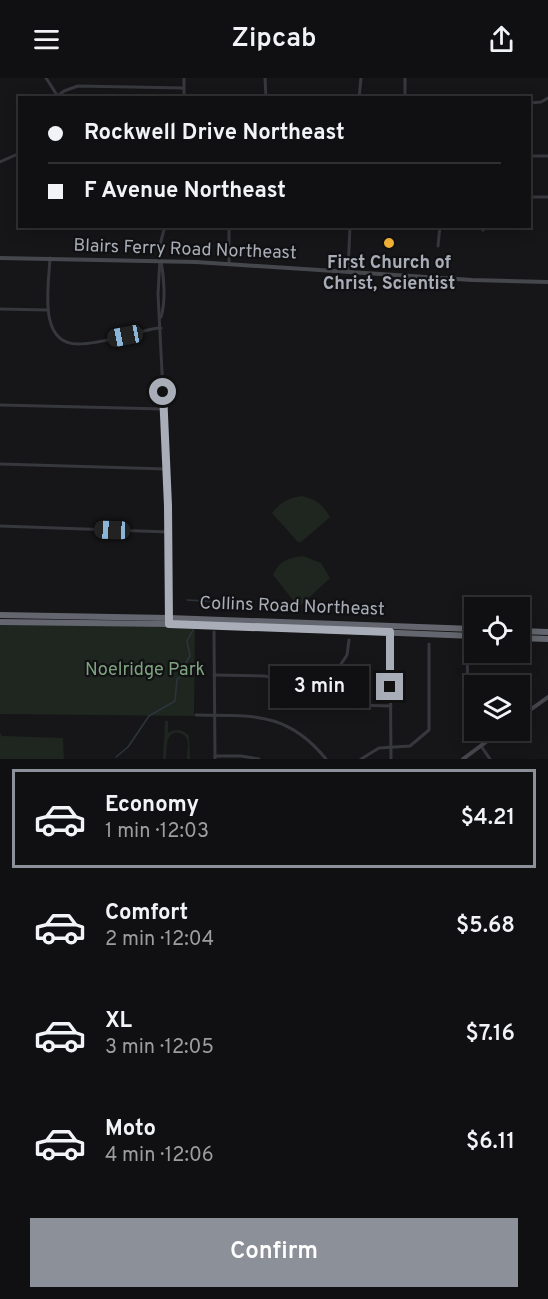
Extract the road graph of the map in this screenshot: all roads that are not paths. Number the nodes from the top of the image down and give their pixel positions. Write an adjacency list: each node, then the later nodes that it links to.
1 (46, 78): 7 (street)
2 (184, 78): 6 (street)
3 (265, 78): 9 (street)
4 (361, 78): 10 (street)
5 (405, 78): 11 (street)
6 (184, 88): 7 (street); 8 (street)
7 (56, 96)
8 (184, 96)
9 (266, 96)
10 (359, 96)
11 (405, 96)
12 (548, 98): 13 (street)
13 (531, 103)
14 (18, 154): 17 (street)
15 (531, 156): 16 (street)
16 (548, 156)
17 (0, 162)
18 (531, 197): 19 (street)
19 (548, 198)
20 (164, 228): 27 (street)
21 (229, 228): 28 (street)
22 (350, 228): 29 (street)
23 (440, 228): 24 (street)
24 (438, 246)
25 (0, 258): 26 (main road, Blairs Ferry Road Northeast)
26 (50, 258): 27 (main road, Blairs Ferry Road Northeast); 32 (street)
27 (160, 260): 28 (main road, Blairs Ferry Road Northeast); 33 (street)
28 (228, 264): 29 (main road, Blairs Ferry Road Northeast)
29 (348, 271): 30 (main road, Blairs Ferry Road Northeast)
30 (548, 282)
31 (0, 309): 32 (street)
32 (48, 310): 33 (street)
33 (161, 328): 35 (street)
34 (0, 405): 35 (street)
35 (164, 409): 37 (street)
36 (0, 465): 37 (street)
37 (167, 469): 39 (street)
38 (0, 526): 39 (street)
39 (169, 532): 41 (street)
40 (0, 615): 41 (highway, Collins Road Northeast)
41 (169, 621): 42 (highway, Collins Road Northeast); 43 (highway, Collins Road Northeast)
42 (0, 622)
43 (390, 629): 44 (highway, Collins Road Northeast); 48 (highway, Collins Road Northeast); 56 (street)
44 (464, 629)
45 (530, 631): 47 (highway)
46 (214, 632): 53 (street)
47 (548, 632)
48 (464, 635)
49 (530, 638): 50 (highway)
50 (548, 639)
51 (349, 640): 54 (street)
52 (429, 644): 63 (street)
53 (214, 675): 54 (street); 59 (street)
54 (320, 696): 56 (street)
55 (548, 697): 57 (main road)
56 (390, 706): 63 (street)
57 (530, 710)
58 (196, 715): 59 (street)
59 (215, 716): 64 (street); 66 (street)
60 (480, 741): 62 (street)
61 (488, 741): 62 (main road)
62 (482, 746): 69 (main road); 70 (street)
63 (391, 747): 67 (street); 68 (street)
64 (215, 758): 65 (street)
65 (259, 759)
66 (327, 759)
67 (361, 759)
68 (391, 759)
69 (463, 759)
70 (490, 759)

